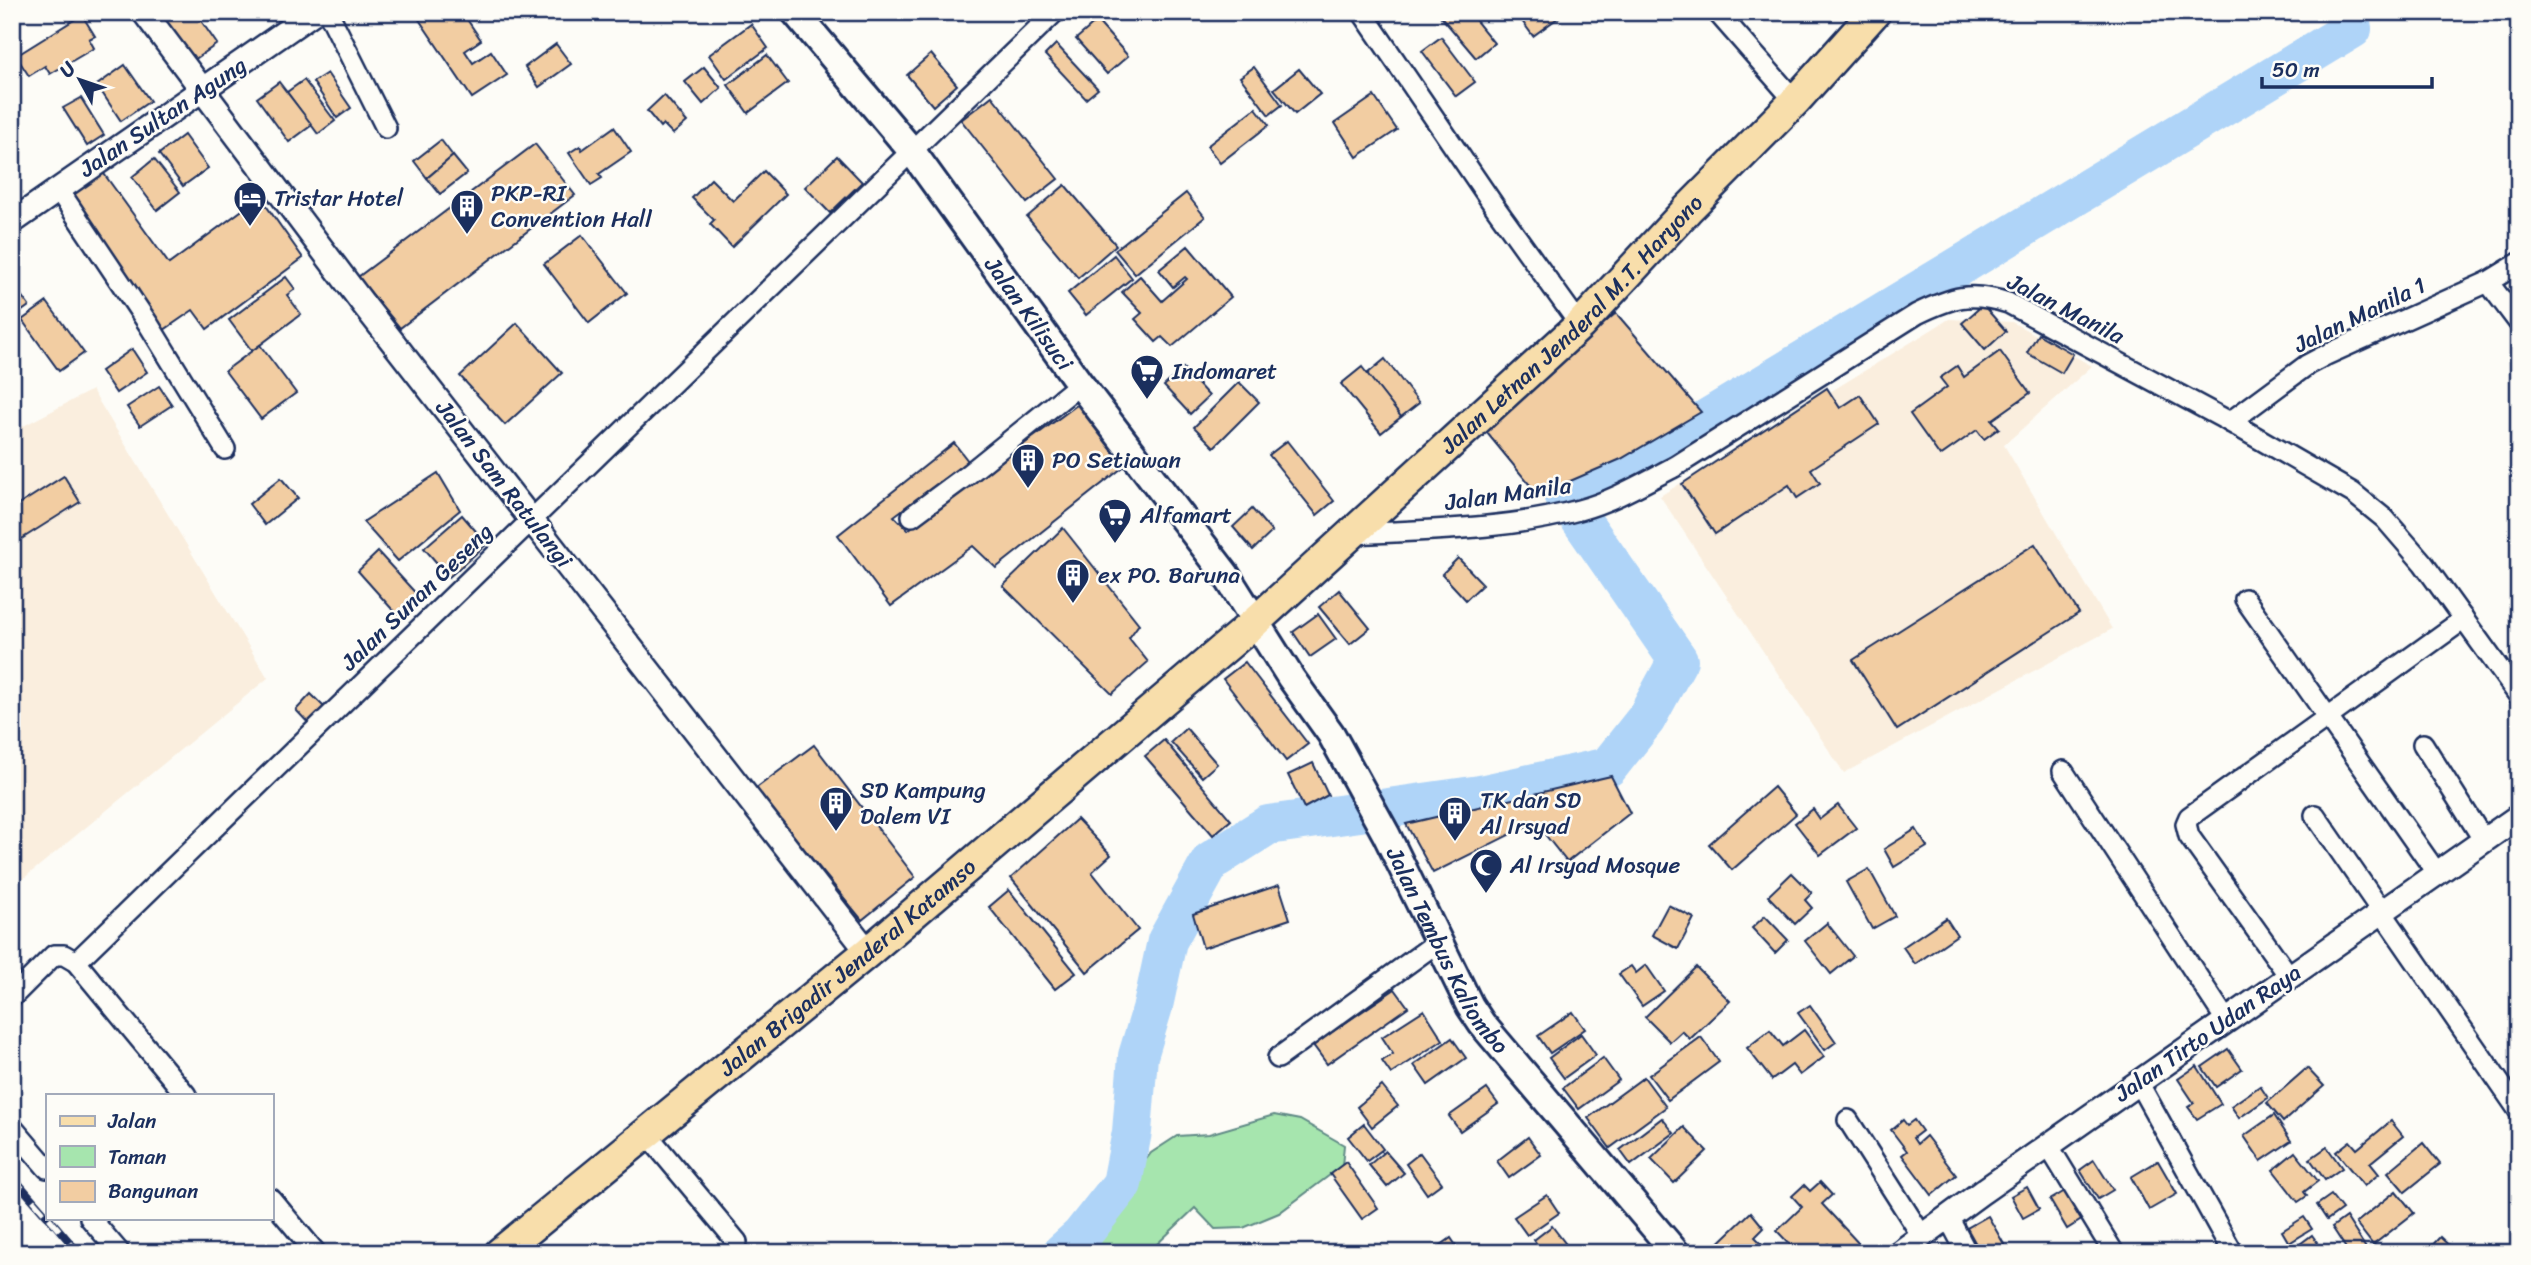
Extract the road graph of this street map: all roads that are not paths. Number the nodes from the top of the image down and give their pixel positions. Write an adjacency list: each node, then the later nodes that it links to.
1 (144, 12): 9 (street, Jalan Sam Ratulangi)
2 (314, 12): 9 (street, Jalan Sultan Agung)
3 (328, 12): 11 (street)
4 (795, 12): 12 (main road, Jalan Kilisuci)
5 (1055, 12): 12 (street, Jalan Sunan Geseng)
6 (1362, 12): 18 (street)
7 (1717, 12): 10 (street)
8 (1875, 12): 10 (main road, Jalan Letnan Jenderal M.T. Haryono)
9 (203, 91): 13 (street, Jalan Sultan Agung); 23 (street, Jalan Sam Ratulangi)
10 (1795, 101): 18 (main road, Jalan Letnan Jenderal M.T. Haryono)
11 (386, 128)
12 (911, 150): 19 (main road, Jalan Kilisuci); 23 (street, Jalan Sunan Geseng)
13 (58, 189): 14 (street, Jalan Sultan Agung); 21 (street)
14 (12, 222)
15 (2519, 263): 16 (street, Jalan Manila 1)
16 (2488, 282): 17 (street); 20 (street, Jalan Manila 1)
17 (2519, 323)
18 (1580, 325): 24 (main road, Jalan Letnan Jenderal M.T. Haryono)
19 (1080, 384): 22 (street); 27 (main road, Jalan Kilisuci)
20 (2230, 422): 24 (street, Jalan Manila); 26 (street, Jalan Manila)
21 (225, 449)
22 (912, 516)
23 (531, 519): 38 (street, Jalan Sam Ratulangi); 39 (street, Jalan Sunan Geseng)
24 (1351, 534): 27 (main road, Jalan Letnan Jenderal M.T. Haryono)
25 (2245, 598): 29 (street)
26 (2464, 619): 28 (street, Jalan Manila); 29 (street)
27 (1255, 622): 37 (main road, Jalan Tembus Kaliombo); 38 (main road, Jalan Brigadir Jenderal Katamso)
28 (2519, 696)
29 (2328, 715): 35 (street); 40 (street)
30 (2423, 744): 34 (street)
31 (2063, 771): 42 (street)
32 (2315, 815): 36 (street)
33 (2519, 816): 34 (street, Jalan Tirto Udan Raya)
34 (2483, 839): 35 (street, Jalan Tirto Udan Raya)
35 (2436, 872): 36 (street, Jalan Tirto Udan Raya)
36 (2382, 911): 40 (street, Jalan Tirto Udan Raya); 46 (street)
37 (1439, 942): 43 (street); 57 (main road, Jalan Tembus Kaliombo)
38 (868, 952): 49 (main road, Jalan Brigadir Jenderal Katamso)
39 (76, 962): 41 (street); 45 (street)
40 (2288, 976): 42 (street, Jalan Tirto Udan Raya)
41 (12, 997)
42 (2226, 1020): 44 (street, Jalan Tirto Udan Raya)
43 (1278, 1058)
44 (2138, 1082): 50 (street, Jalan Tirto Udan Raya); 64 (street)
45 (185, 1094)
46 (2519, 1111)
47 (1848, 1120): 55 (street)
48 (12, 1127): 51 (street)
49 (646, 1133): 56 (street); 60 (main road, Jalan Brigadir Jenderal Katamso)
50 (2048, 1145): 53 (street, Jalan Tirto Udan Raya); 63 (street)
51 (46, 1167)
52 (273, 1201): 59 (street)
53 (1948, 1217): 55 (street, Jalan Tirto Udan Raya); 62 (street)
54 (92, 1220): 58 (street)
55 (1922, 1236): 61 (street, Jalan Tirto Udan Raya)
56 (737, 1242)
57 (1673, 1252)
58 (120, 1253)
59 (316, 1253)
60 (500, 1253)
61 (1899, 1253)
62 (1967, 1253)
63 (2114, 1253)
64 (2234, 1253)

